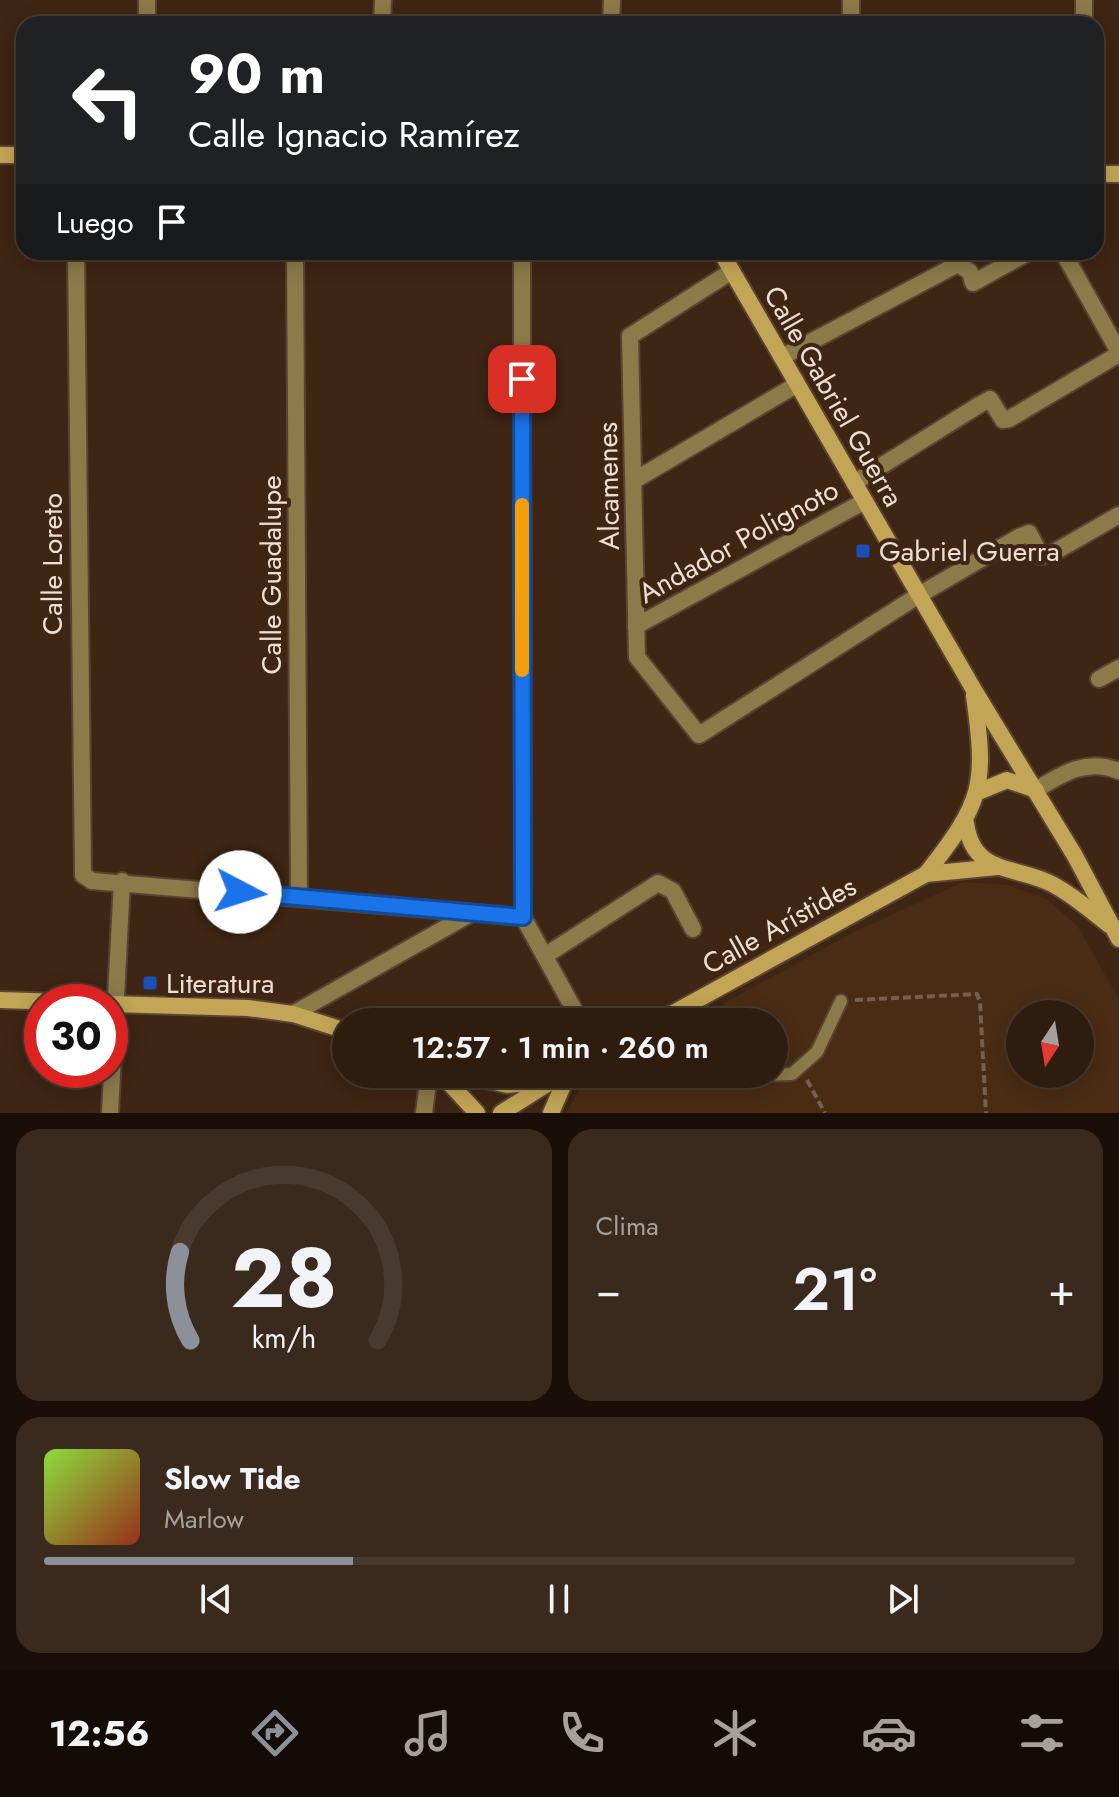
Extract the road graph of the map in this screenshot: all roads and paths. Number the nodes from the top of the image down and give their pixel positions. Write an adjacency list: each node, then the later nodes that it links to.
1 (76, 260): 27 (street, Calle Loreto)
2 (295, 260): 29 (street, Calle Guadalupe)
3 (522, 260): 31 (street)
4 (726, 260): 7 (street, Calle Gabriel Guerra)
5 (1015, 260): 9 (street)
6 (1067, 260): 8 (street)
7 (732, 271): 9 (street, Calle Gabriel Guerra); 11 (street, Alcamenes)
8 (1119, 353): 12 (street, Andador Polignoto)
9 (782, 357): 10 (street, Calle Gabriel Guerra)
10 (796, 385): 11 (street); 12 (street, Calle Gabriel Guerra)
11 (635, 480): 16 (street, Alcamenes)
12 (854, 483): 13 (street, Calle Gabriel Guerra)
13 (865, 501): 15 (street, Calle Gabriel Guerra); 16 (street, Andador Polignoto)
14 (1119, 515): 15 (street)
15 (919, 595): 16 (street, Alcamenes); 19 (street, Calle Gabriel Guerra)
16 (636, 626)
17 (1119, 668): 18 (street)
18 (1099, 679)
19 (974, 690): 21 (street, Calle Gabriel Guerra); 22 (street, Calle Gabriel Guerra)
20 (1119, 771): 21 (street)
21 (1036, 790): 22 (street); 24 (street, Calle Gabriel Guerra)
22 (978, 792): 23 (street, Calle Gabriel Guerra)
23 (966, 823): 25 (street); 26 (street, Calle Arístides)
24 (1075, 856): 28 (street); 33 (street, Calle Gabriel Guerra)
25 (997, 867): 26 (street, Calle Arístides); 28 (street, Calle Gabriel Guerra)
26 (926, 874): 41 (street, Calle Arístides)
27 (122, 881): 29 (street); 35 (street)
28 (1051, 884): 33 (street, Calle Gabriel Guerra)
29 (299, 897): 30 (street)
30 (470, 914): 31 (street); 42 (street)
31 (523, 917): 34 (street)
32 (693, 929): 34 (street)
33 (1116, 934)
34 (546, 955): 40 (street)
35 (114, 984)
36 (0, 1000): 37 (street)
37 (24, 1001)
38 (841, 1001): 44 (lane); 57 (path)
39 (128, 1004): 42 (street)
40 (574, 1008)
41 (683, 1008)
42 (293, 1014): 43 (street)
43 (332, 1027)
44 (798, 1069): 45 (lane); 56 (path)
45 (788, 1074)
46 (110, 1088): 51 (street)
47 (427, 1088): 52 (street)
48 (454, 1088): 53 (street)
49 (542, 1088): 54 (street)
50 (558, 1088): 55 (street)
51 (110, 1113)
52 (424, 1113)
53 (477, 1113)
54 (501, 1113)
55 (551, 1113)
56 (825, 1113)
57 (986, 1113)

